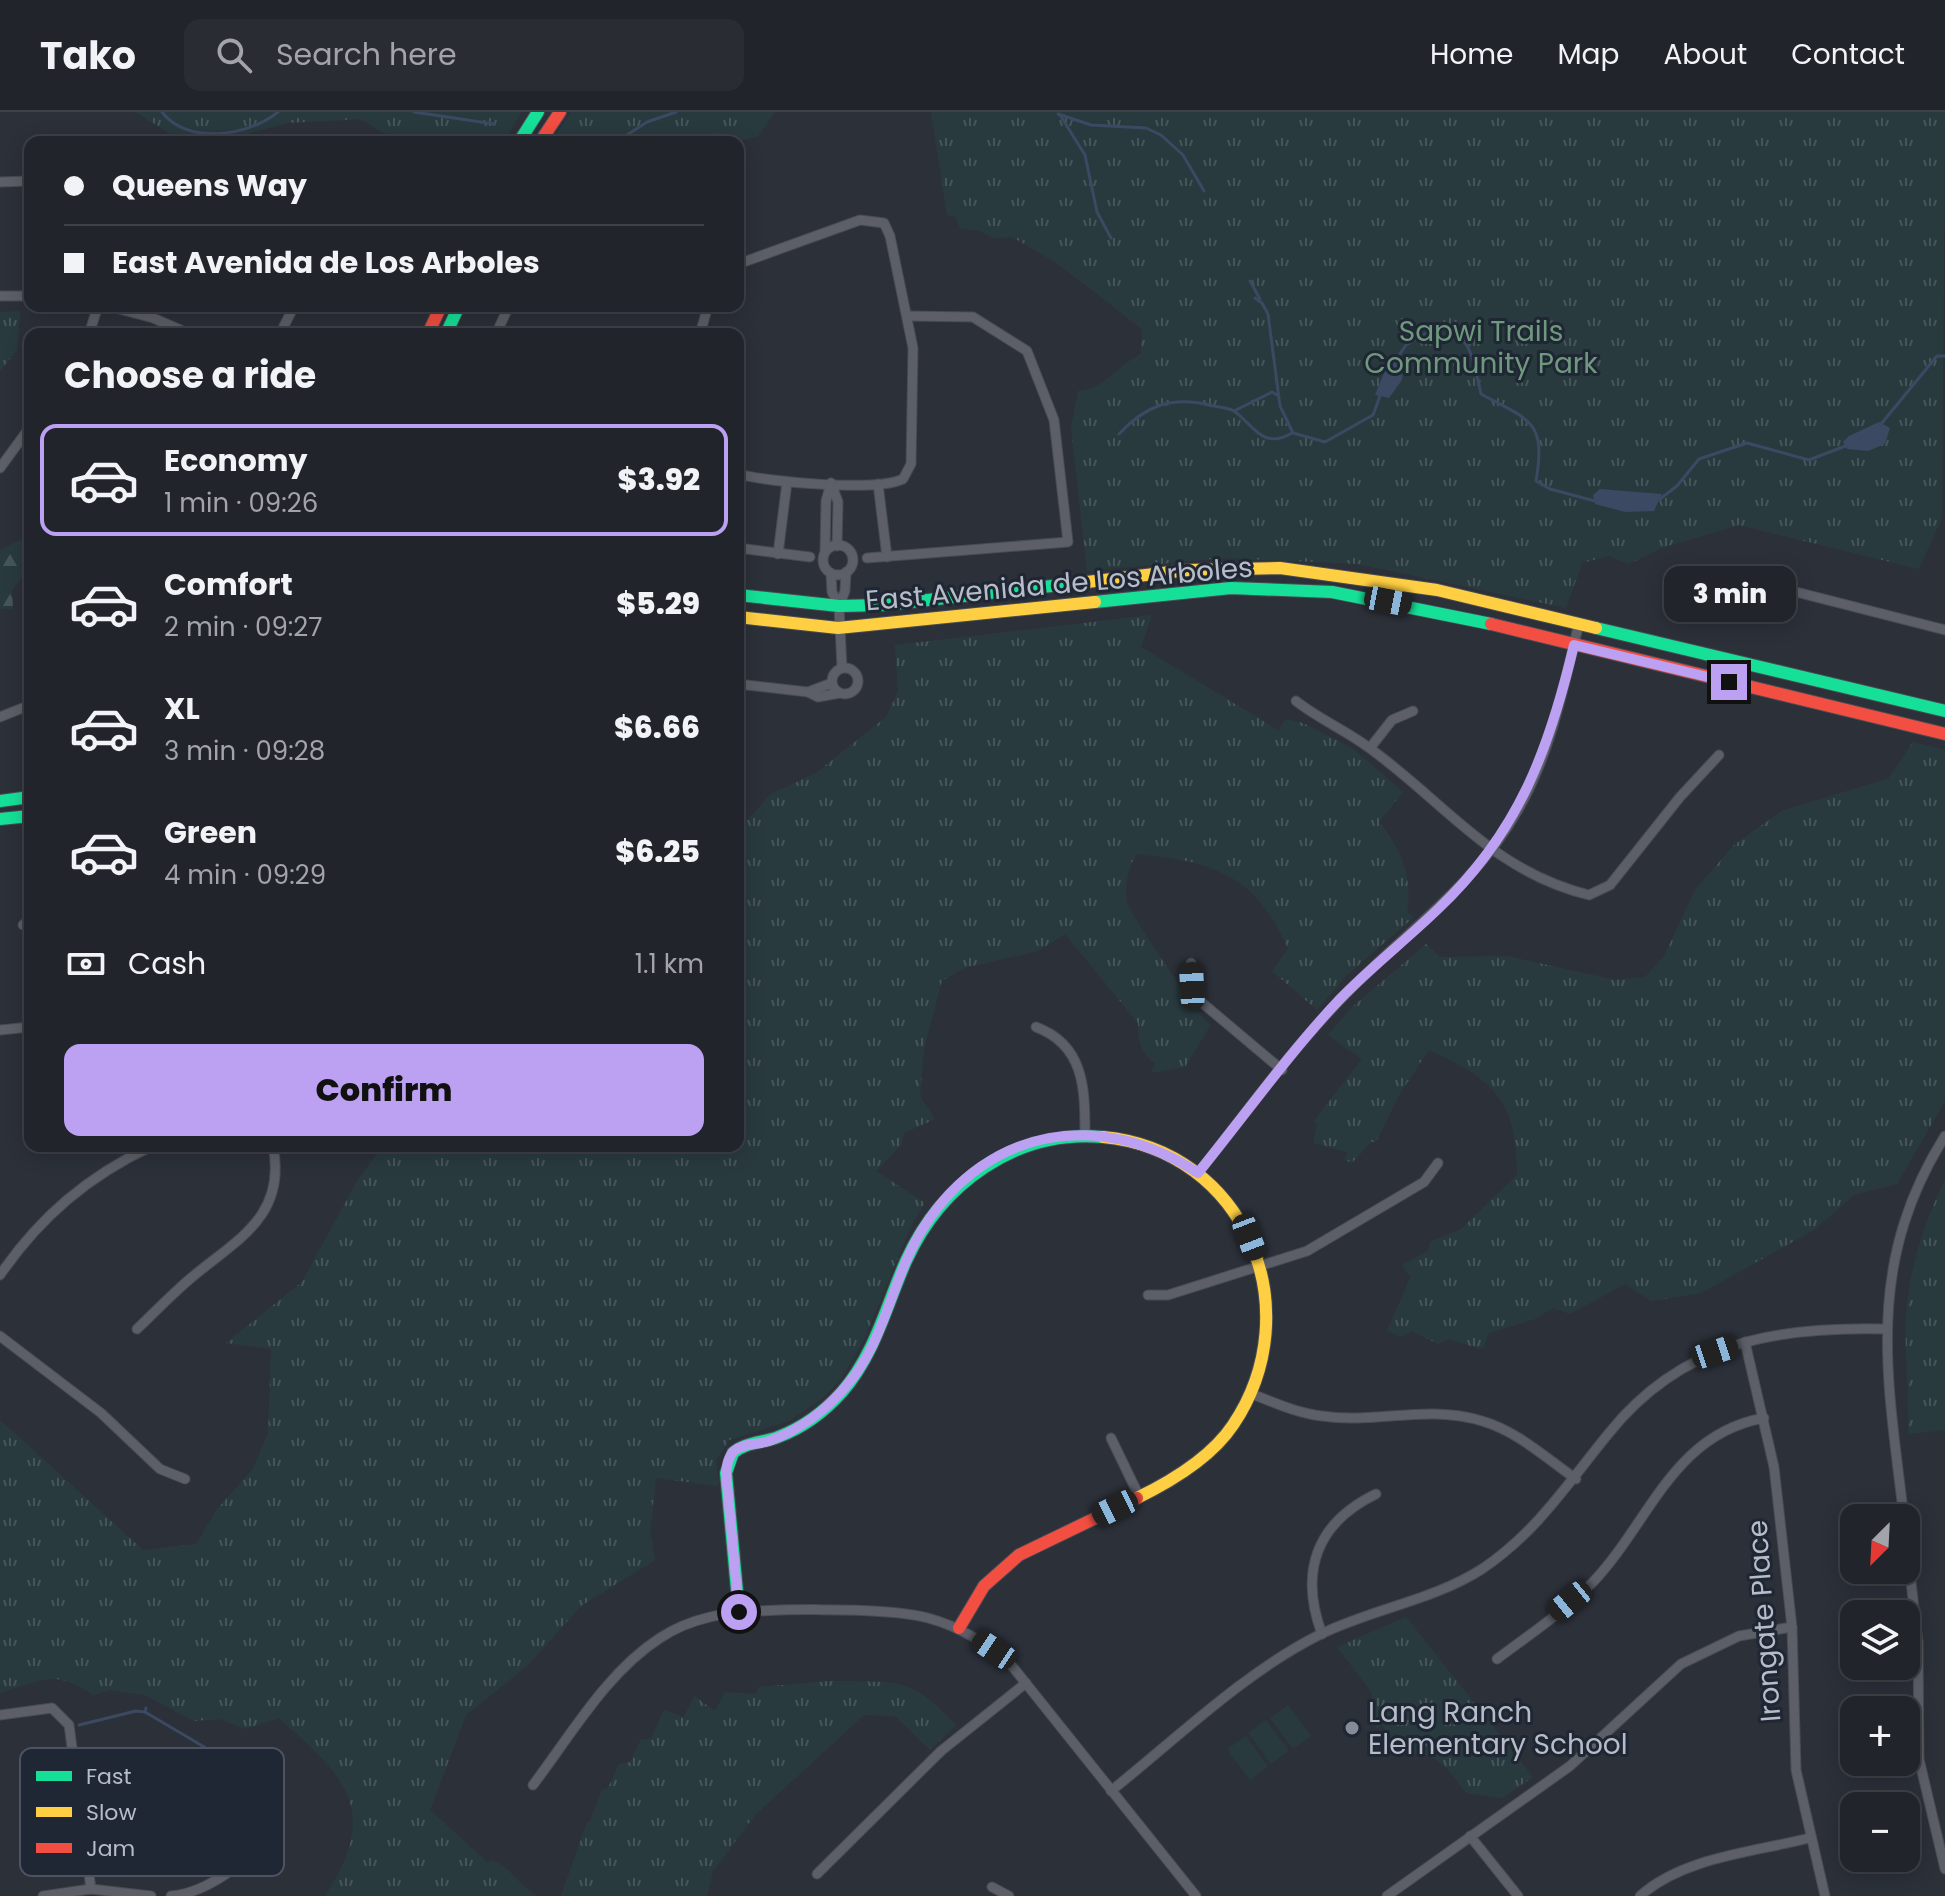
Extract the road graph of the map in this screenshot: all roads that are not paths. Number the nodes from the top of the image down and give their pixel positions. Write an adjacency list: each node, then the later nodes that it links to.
1 (538, 112): 3 (main road)
2 (560, 112): 4 (main road)
3 (523, 136)
4 (544, 136)
5 (24, 181): 6 (street)
6 (0, 182)
7 (744, 262): 11 (street)
8 (0, 296): 9 (street)
9 (24, 296)
10 (130, 312): 12 (street)
11 (907, 316): 18 (street); 24 (street)
12 (176, 328)
13 (24, 435): 14 (street)
14 (0, 468)
15 (744, 475): 16 (street)
16 (787, 482): 17 (street); 22 (street)
17 (831, 483): 18 (street); 19 (street); 21 (street)
18 (878, 484): 24 (street)
19 (837, 546): 21 (street); 26 (street)
20 (744, 549): 22 (street)
21 (825, 552): 27 (street)
22 (778, 554): 23 (street)
23 (810, 557)
24 (887, 557): 25 (street)
25 (867, 558)
26 (846, 572): 27 (street); 30 (street)
27 (831, 574): 30 (street)
28 (744, 596): 30 (main road, East Avenida de Los Arboles)
29 (1700, 600): 34 (street)
30 (839, 606): 32 (main road, East Avenida de Los Arboles); 33 (street)
31 (744, 618): 33 (main road, East Avenida de Los Arboles)
32 (1579, 623): 35 (street); 44 (main road, East Avenida de Los Arboles)
33 (838, 628): 35 (main road, East Avenida de Los Arboles); 36 (street)
34 (1945, 630)
35 (1574, 645): 46 (main road, East Avenida de Los Arboles); 53 (street)
36 (842, 668): 37 (street); 40 (street)
37 (832, 683): 39 (street); 40 (street)
38 (744, 685): 39 (street)
39 (808, 692): 40 (street)
40 (840, 693)
41 (1296, 701): 47 (street)
42 (24, 707): 45 (street)
43 (1413, 711): 47 (street)
44 (1945, 711)
45 (0, 717)
46 (1945, 734)
47 (1370, 748): 53 (street)
48 (1719, 755): 53 (street)
49 (24, 798): 50 (main road)
50 (0, 801)
51 (24, 817): 52 (main road)
52 (0, 819)
53 (1492, 849): 58 (street)
54 (1191, 963): 58 (street)
55 (1036, 1027): 59 (street)
56 (24, 1028): 57 (street)
57 (0, 1030)
58 (1282, 1070): 64 (street)
59 (1085, 1133): 64 (main road); 81 (main road)
60 (1945, 1136): 69 (street)
61 (142, 1152): 66 (street)
62 (274, 1152): 68 (street)
63 (1438, 1163): 65 (street)
64 (1198, 1173): 65 (main road)
65 (1260, 1265): 67 (street); 72 (main road)
66 (0, 1275)
67 (1148, 1295)
68 (137, 1329)
69 (1886, 1329): 71 (street); 79 (street)
70 (0, 1336): 75 (street)
71 (1745, 1342): 73 (street, Irongate Place); 76 (street)
72 (1252, 1394): 76 (street); 78 (main road)
73 (1764, 1418): 82 (street, Irongate Place); 85 (street)
74 (1111, 1438): 78 (street)
75 (185, 1479)
76 (1576, 1479): 84 (street)
77 (1376, 1494): 84 (street)
78 (1139, 1496): 83 (main road)
79 (1902, 1504)
80 (1911, 1584): 93 (street)
81 (739, 1612): 83 (street); 89 (street)
82 (1792, 1627): 91 (street); 92 (street, Irongate Place)
83 (959, 1628): 86 (street)
84 (1322, 1634): 90 (street)
85 (1497, 1659)
86 (1026, 1683): 90 (street); 94 (street)
87 (0, 1715): 88 (street)
88 (72, 1748)
89 (533, 1785)
90 (1111, 1791): 103 (street)
91 (1470, 1836): 104 (street); 105 (street)
92 (1809, 1838): 106 (street); 107 (street, Irongate Place)
93 (1945, 1869)
94 (817, 1874)
95 (89, 1876): 98 (street)
96 (224, 1876): 101 (street)
97 (992, 1887): 102 (street)
98 (91, 1889): 99 (street); 100 (street)
99 (43, 1896)
100 (151, 1896)
101 (171, 1896)
102 (1009, 1896)
103 (1196, 1896)
104 (1387, 1896)
105 (1518, 1896)
106 (1640, 1896)
107 (1825, 1896)

